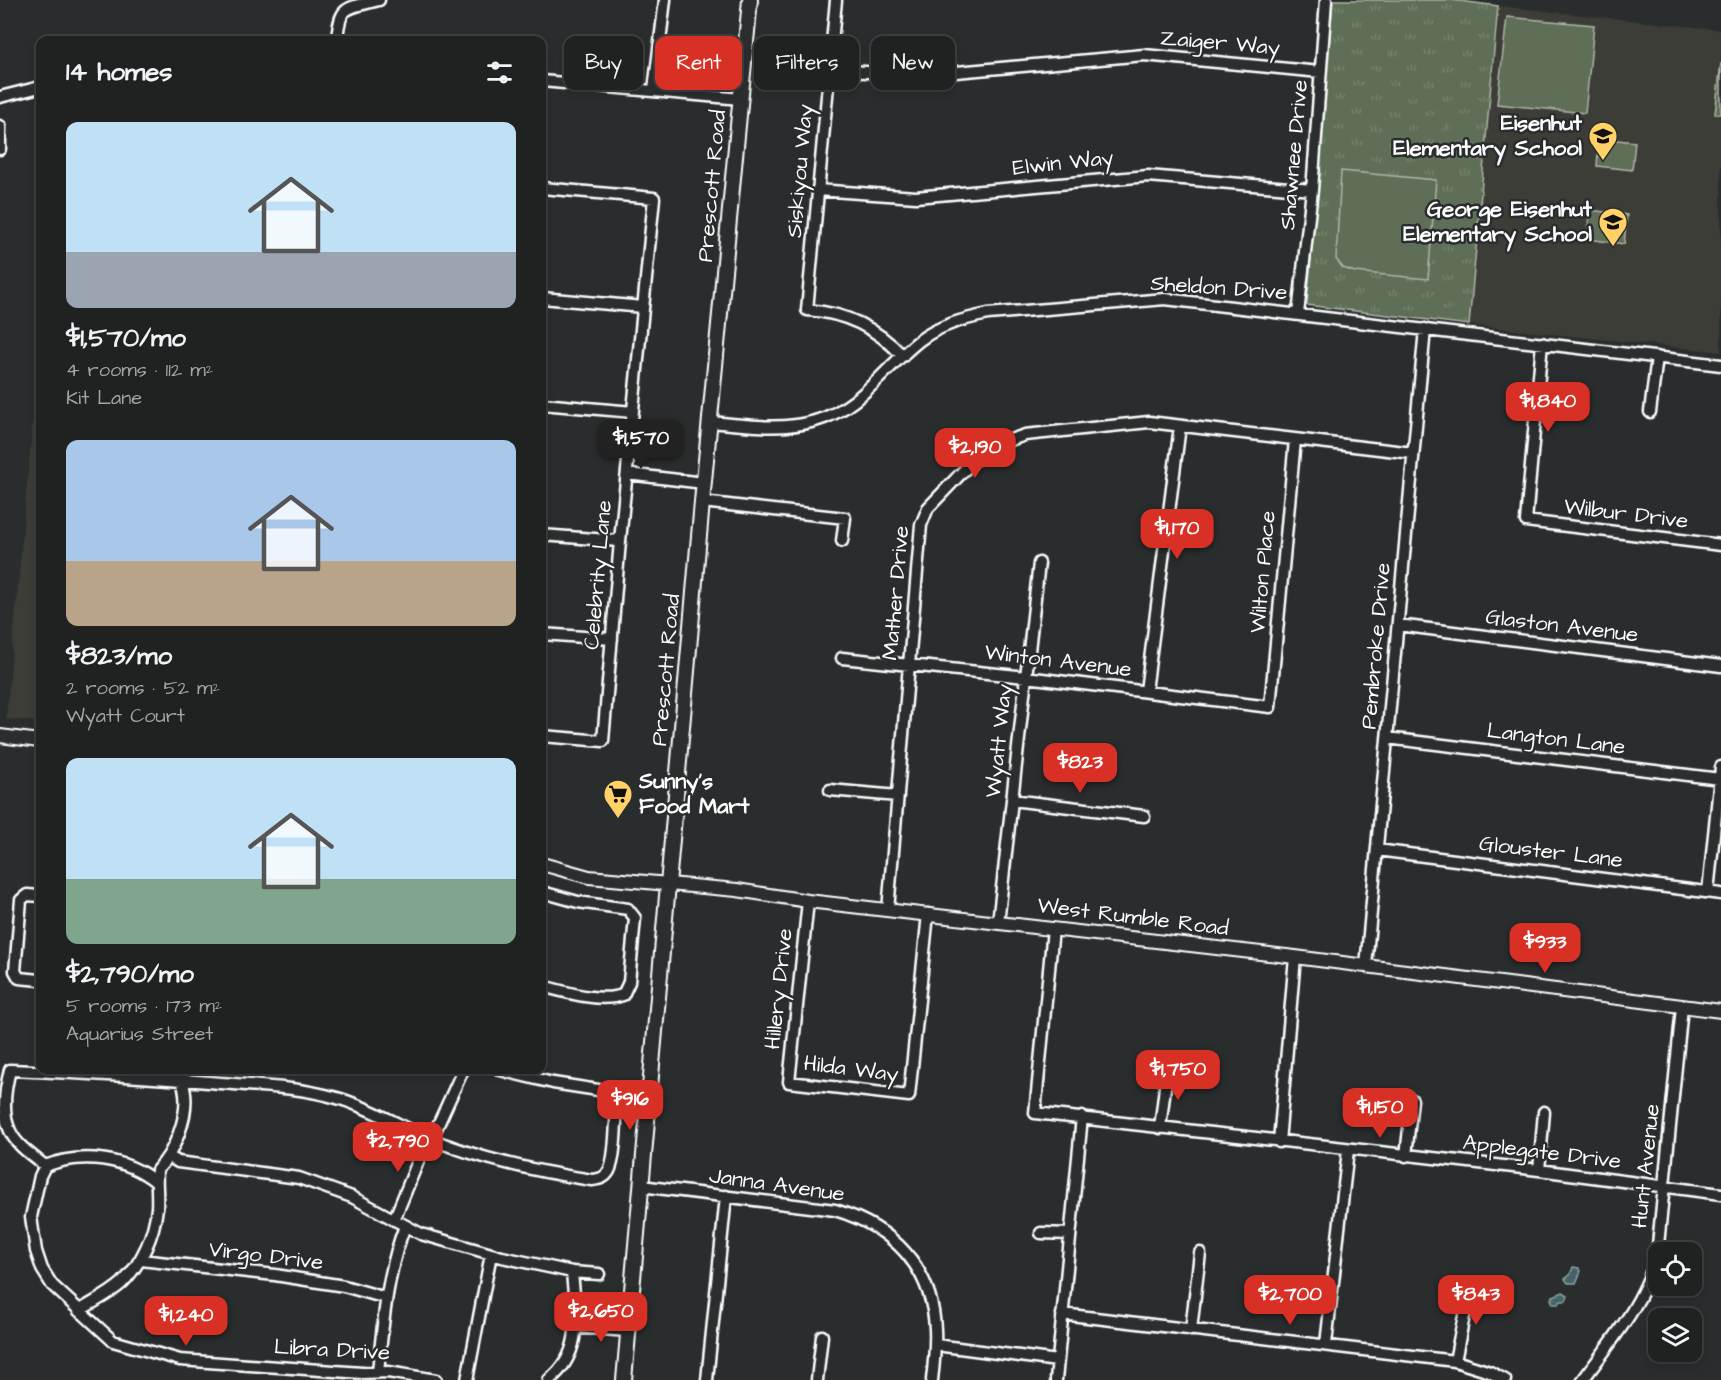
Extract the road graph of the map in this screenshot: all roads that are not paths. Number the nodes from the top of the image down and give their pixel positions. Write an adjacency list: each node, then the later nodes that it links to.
1 (379, 0): 6 (street)
2 (665, 0): 12 (street)
3 (750, 0): 15 (main road, Prescott Road)
4 (836, 0): 7 (street, Siskiyou Way)
5 (1326, 0): 9 (street, Shawnee Drive)
6 (337, 36)
7 (832, 36)
8 (859, 72): 9 (street, Zaiger Way)
9 (1320, 72): 20 (street, Shawnee Drive)
10 (546, 81): 12 (street)
11 (36, 88): 14 (street)
12 (654, 90): 15 (street)
13 (827, 90): 19 (street, Siskiyou Way)
14 (0, 97)
15 (741, 99): 32 (main road, Prescott Road)
16 (0, 126): 17 (street)
17 (0, 149)
18 (546, 188): 22 (street, Celebrity Lane)
19 (817, 190): 20 (street, Elwin Way); 26 (street, Siskiyou Way)
20 (1312, 190): 23 (street, Shawnee Drive)
21 (546, 298): 22 (street)
22 (643, 307): 30 (street, Celebrity Lane)
23 (1298, 314): 24 (street, Sheldon Drive); 26 (street, Sheldon Drive)
24 (1425, 329): 25 (street, Sheldon Drive); 35 (street, Pembroke Drive)
25 (1542, 343): 27 (street, Sheldon Drive); 42 (street, Wilbur Drive)
26 (903, 356): 32 (street, Sheldon Drive)
27 (1657, 357): 28 (street, Sheldon Drive); 31 (street)
28 (1721, 365)
29 (546, 404): 30 (street)
30 (633, 412): 36 (street, Celebrity Lane)
31 (1650, 412)
32 (710, 422): 37 (main road, Prescott Road)
33 (1180, 426): 34 (street, Mather Drive); 48 (street, Mather Drive); 51 (street)
34 (1295, 440): 35 (street, Mather Drive); 52 (street, Wilton Place)
35 (1413, 453): 44 (street, Pembroke Drive)
36 (627, 474): 37 (street); 40 (street, Celebrity Lane)
37 (704, 483): 38 (main road, Prescott Road)
38 (702, 502): 41 (street); 65 (main road, Prescott Road)
39 (546, 535): 40 (street)
40 (620, 541): 46 (street, Celebrity Lane)
41 (842, 541)
42 (1721, 545)
43 (1038, 563): 50 (street, Wyatt Way)
44 (1398, 625): 49 (street, Glaston Avenue); 55 (street, Pembroke Drive)
45 (546, 634): 46 (street)
46 (612, 639): 54 (street, Celebrity Lane)
47 (842, 658): 48 (street, Winton Avenue)
48 (910, 664): 50 (street, Winton Avenue); 60 (street, Mather Drive)
49 (1721, 666)
50 (1026, 677): 51 (street, Winton Avenue); 61 (street, Wyatt Way)
51 (1146, 691): 52 (street, Winton Avenue)
52 (1270, 707)
53 (0, 736): 56 (street)
54 (546, 736)
55 (1387, 738): 58 (street, Langton Lane); 63 (street, Pembroke Drive)
56 (36, 740)
57 (1721, 767): 58 (street)
58 (1720, 779): 66 (street)
59 (830, 790): 60 (street)
60 (898, 796): 71 (street, Mather Drive)
61 (1012, 800): 62 (street); 73 (street, Wyatt Way)
62 (1144, 816)
63 (1377, 850): 66 (street, Glouster Lane); 76 (street, Pembroke Drive)
64 (546, 865): 65 (street, West Rumble Road)
65 (668, 885): 70 (street, West Rumble Road); 99 (main road, Prescott Road)
66 (1708, 892): 68 (street, Glouster Lane)
67 (546, 893): 78 (street)
68 (1721, 894)
69 (36, 896): 77 (street)
70 (808, 901): 71 (street, West Rumble Road); 86 (street, Hillery Drive)
71 (888, 910): 72 (street, West Rumble Road)
72 (927, 914): 73 (street, West Rumble Road); 86 (street, Hilda Way)
73 (998, 923): 74 (street, West Rumble Road)
74 (1053, 929): 75 (street, West Rumble Road); 89 (street, Applegate Drive)
75 (1295, 957): 76 (street, West Rumble Road); 92 (street)
76 (1366, 966): 79 (street, West Rumble Road)
77 (36, 980)
78 (546, 987)
79 (1682, 1006): 80 (street, West Rumble Road); 100 (street, Hunt Avenue)
80 (1721, 1011)
81 (36, 1071): 96 (street)
82 (1167, 1071): 90 (street)
83 (182, 1074): 91 (street); 94 (street)
84 (461, 1074): 91 (street)
85 (516, 1074): 91 (street)
86 (789, 1082)
87 (1412, 1100): 95 (street)
88 (1544, 1112): 97 (street)
89 (1082, 1117): 90 (street, Applegate Drive); 106 (street)
90 (1160, 1128): 92 (street, Applegate Drive)
91 (430, 1138): 103 (street)
92 (1279, 1142): 93 (street, Applegate Drive)
93 (1348, 1150): 95 (street, Applegate Drive); 120 (street)
94 (168, 1156): 98 (street); 103 (street)
95 (1406, 1156): 97 (street, Applegate Drive)
96 (45, 1166): 98 (street); 114 (street, Libra Drive)
97 (1539, 1170): 100 (street, Applegate Drive)
98 (156, 1182): 109 (street)
99 (641, 1186): 102 (street, Janna Avenue); 118 (main road, Prescott Road)
100 (1664, 1187): 101 (street, Applegate Drive); 134 (street, Hunt Avenue)
101 (1721, 1194)
102 (726, 1196): 121 (street, Janna Avenue); 129 (street)
103 (394, 1220): 104 (street)
104 (405, 1226): 107 (street); 113 (street)
105 (1041, 1233): 106 (street)
106 (1070, 1234): 115 (street)
107 (491, 1254): 110 (street); 126 (street)
108 (1200, 1254): 117 (street)
109 (141, 1260): 113 (street, Virgo Drive); 114 (street)
110 (572, 1272): 111 (street); 116 (street)
111 (599, 1274)
112 (1470, 1286): 123 (street)
113 (386, 1298): 124 (street)
114 (79, 1311): 124 (street, Libra Drive)
115 (1062, 1314): 117 (street); 122 (street)
116 (576, 1327): 118 (street); 127 (street)
117 (1191, 1329): 120 (street)
118 (628, 1331): 128 (main road, Prescott Road)
119 (822, 1336): 130 (street)
120 (1326, 1344): 123 (street)
121 (936, 1345): 122 (street); 131 (street, Janna Avenue)
122 (1057, 1361): 132 (street)
123 (1455, 1361): 133 (street)
124 (378, 1372): 125 (street, Libra Drive)
125 (436, 1380)
126 (467, 1380)
127 (549, 1380)
128 (624, 1380)
129 (707, 1380)
130 (817, 1380)
131 (932, 1380)
132 (1056, 1380)
133 (1506, 1380)
134 (1583, 1380)

